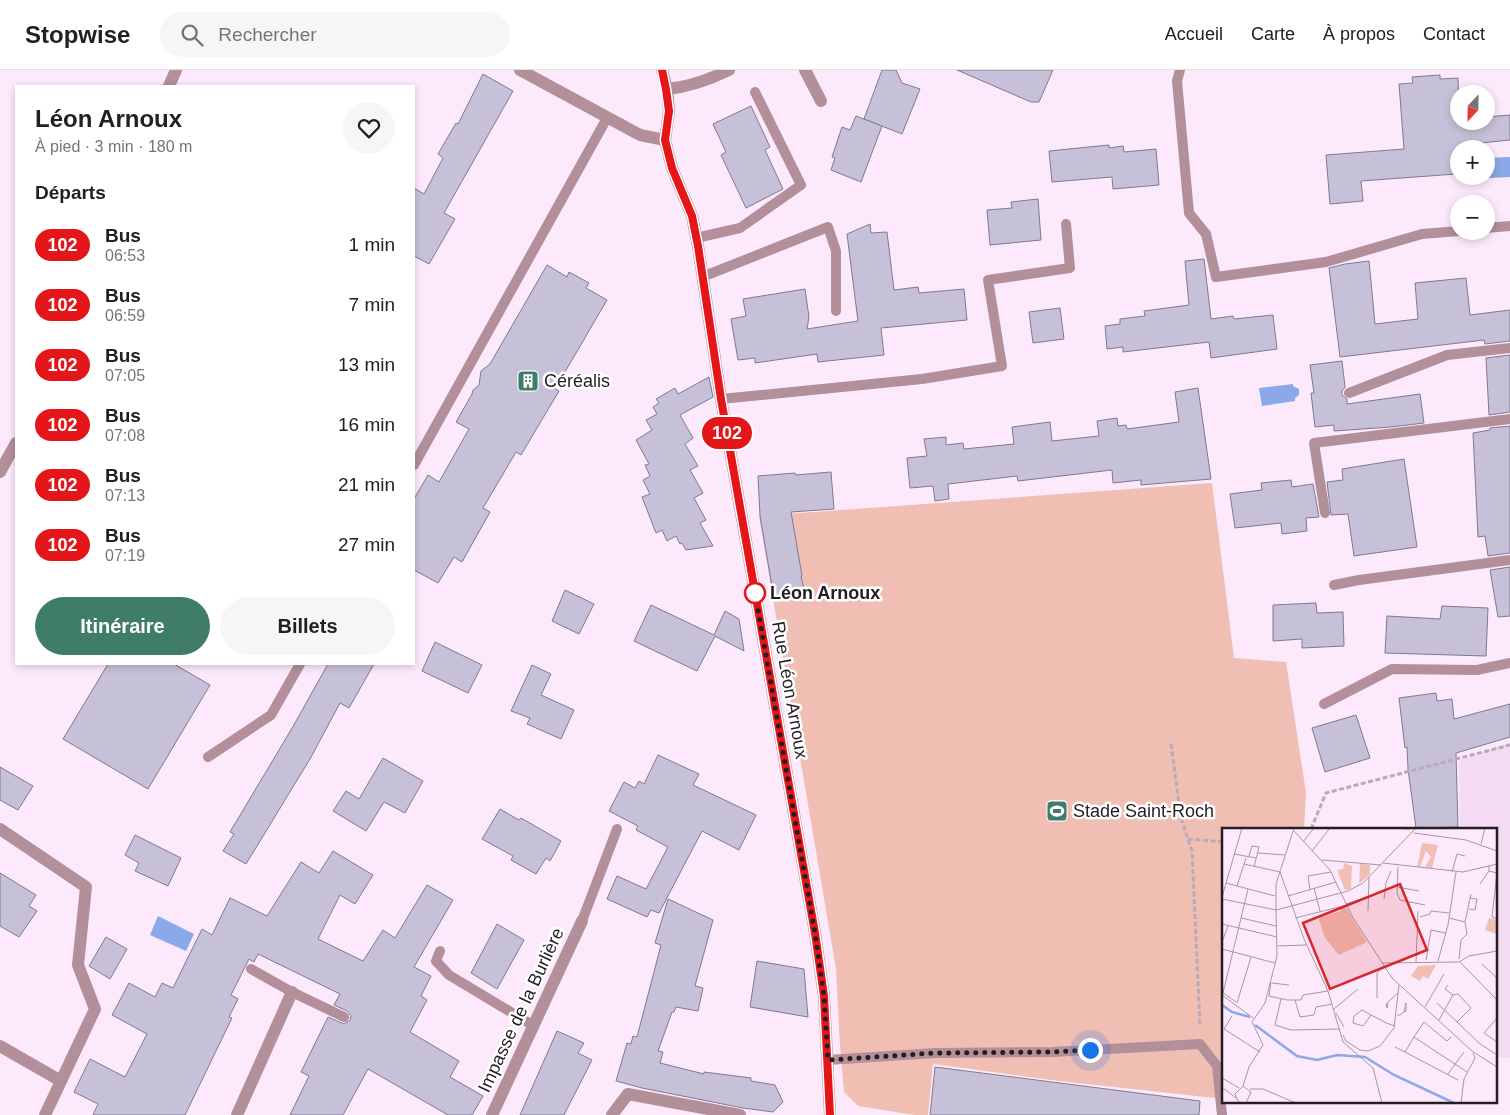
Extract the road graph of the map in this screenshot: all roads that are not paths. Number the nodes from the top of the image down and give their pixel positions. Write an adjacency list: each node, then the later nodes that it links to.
1 (176, 70): 7 (street)
2 (520, 70): 11 (street)
3 (662, 70): 8 (street, Rue Léon Arnoux)
4 (729, 70): 8 (street)
5 (805, 70): 10 (street)
6 (1180, 70): 16 (lane)
7 (169, 85)
8 (666, 89): 12 (street, Rue Léon Arnoux)
9 (755, 92): 17 (lane)
10 (821, 101)
11 (607, 118): 12 (street); 25 (lane)
12 (665, 140): 17 (street, Rue Léon Arnoux)
13 (1066, 224): 22 (lane)
14 (1510, 226): 15 (lane)
15 (1495, 227)
16 (1450, 232)
17 (696, 238): 18 (street, Rue Léon Arnoux)
18 (702, 277): 19 (lane); 22 (street, Rue Léon Arnoux)
19 (836, 311)
20 (1510, 348): 21 (lane)
21 (1348, 393)
22 (721, 399): 43 (street, Rue Léon Arnoux)
23 (1510, 418): 27 (lane)
24 (15, 445): 26 (street)
25 (415, 463)
26 (0, 472)
27 (1325, 513)
28 (1510, 560): 29 (lane)
29 (1334, 585)
30 (1510, 663): 32 (lane)
31 (299, 665): 33 (lane)
32 (1324, 704)
33 (208, 757)
34 (0, 828): 44 (street)
35 (617, 829): 36 (lane)
36 (582, 920): 41 (street, Impasse de la Burlière)
37 (440, 951): 41 (lane)
38 (251, 969): 39 (lane)
39 (292, 992): 40 (lane); 46 (street)
40 (344, 1017)
41 (534, 1026): 47 (street, Impasse de la Burlière)
42 (0, 1046): 44 (street)
43 (828, 1060): 50 (street, Rue Léon Arnoux); 51 (lane)
44 (61, 1081): 45 (street)
45 (45, 1115)
46 (237, 1115)
47 (492, 1115)
48 (612, 1115): 49 (street)
49 (740, 1115)
50 (830, 1115)
51 (1222, 1115)

